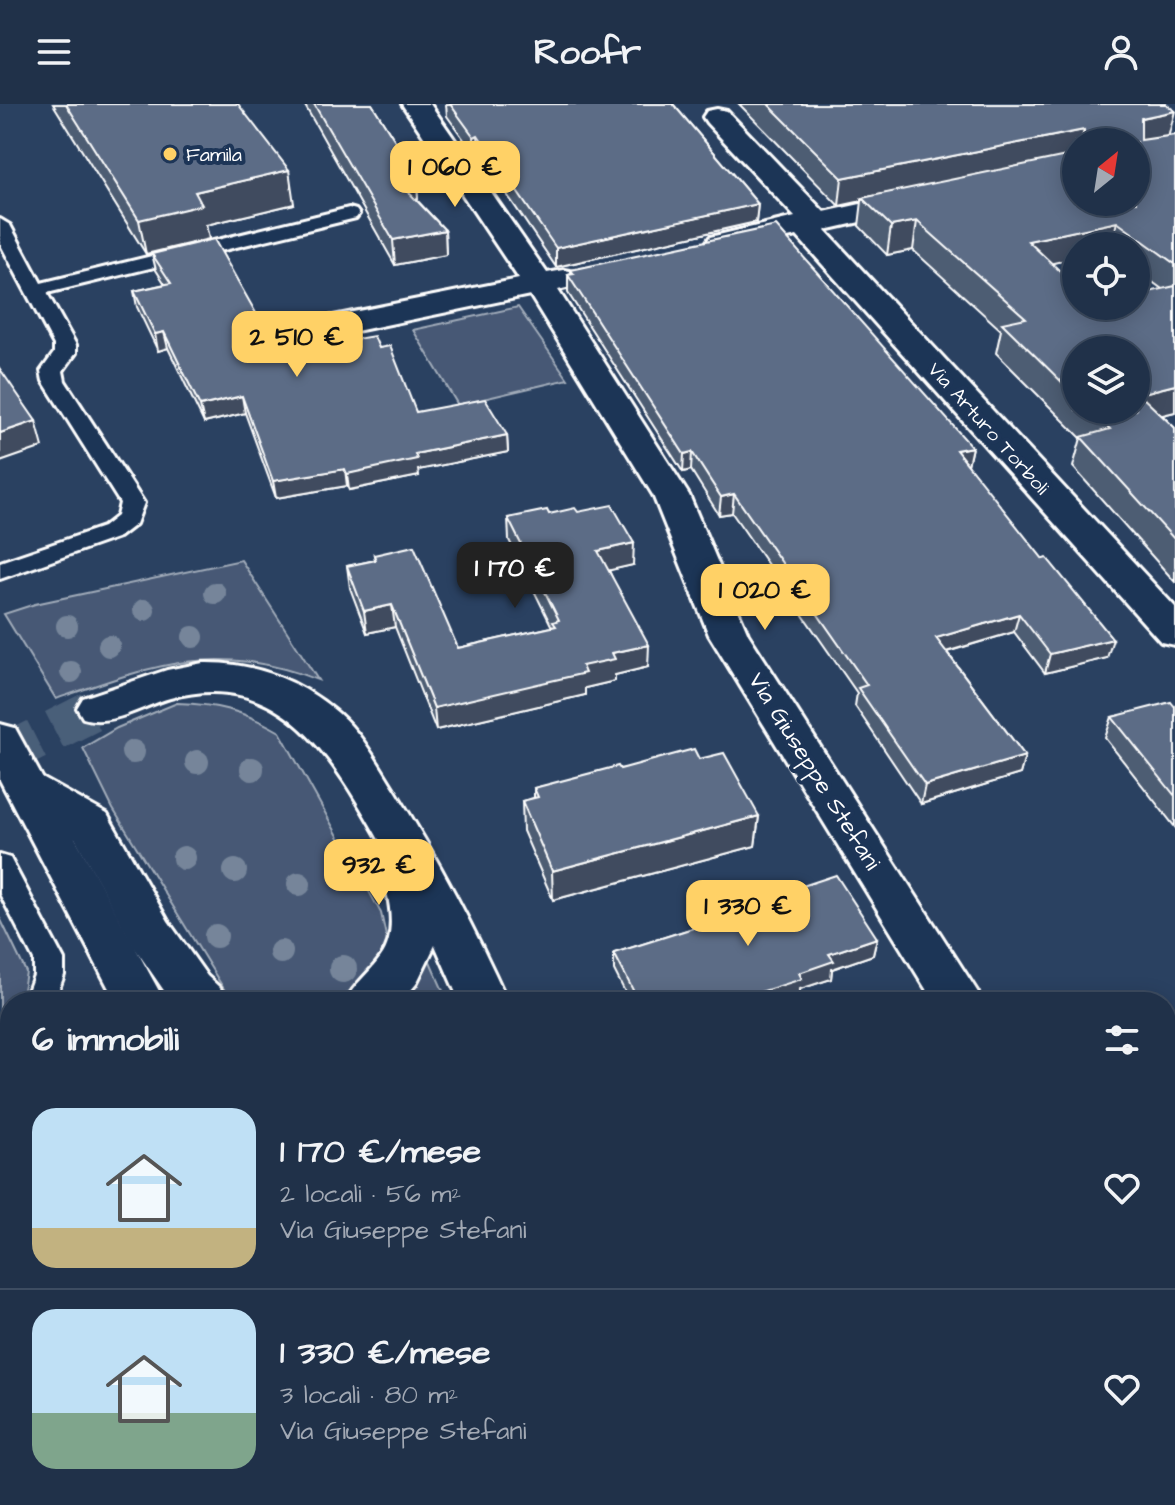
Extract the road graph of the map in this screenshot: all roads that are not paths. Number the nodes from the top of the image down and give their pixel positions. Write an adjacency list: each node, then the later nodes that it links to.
1 (416, 104): 9 (street, Via Giuseppe Stefani)
2 (717, 117): 5 (street, Via Arturo Torboli)
3 (954, 193): 5 (street)
4 (349, 214): 10 (lane)
5 (810, 223): 7 (street); 13 (street, Via Arturo Torboli)
6 (0, 225): 10 (lane)
7 (694, 249)
8 (585, 274): 9 (street)
9 (539, 285): 11 (street); 24 (street, Via Giuseppe Stefani)
10 (36, 290): 12 (lane)
11 (308, 331)
12 (0, 571)
13 (1175, 632)
14 (98, 708): 17 (street)
15 (0, 739): 16 (street)
16 (27, 789): 20 (street); 21 (street)
17 (392, 822): 22 (street); 23 (street)
18 (0, 866): 19 (lane)
19 (43, 992)
20 (136, 992)
21 (192, 992)
22 (378, 992)
23 (480, 992)
24 (954, 992)

